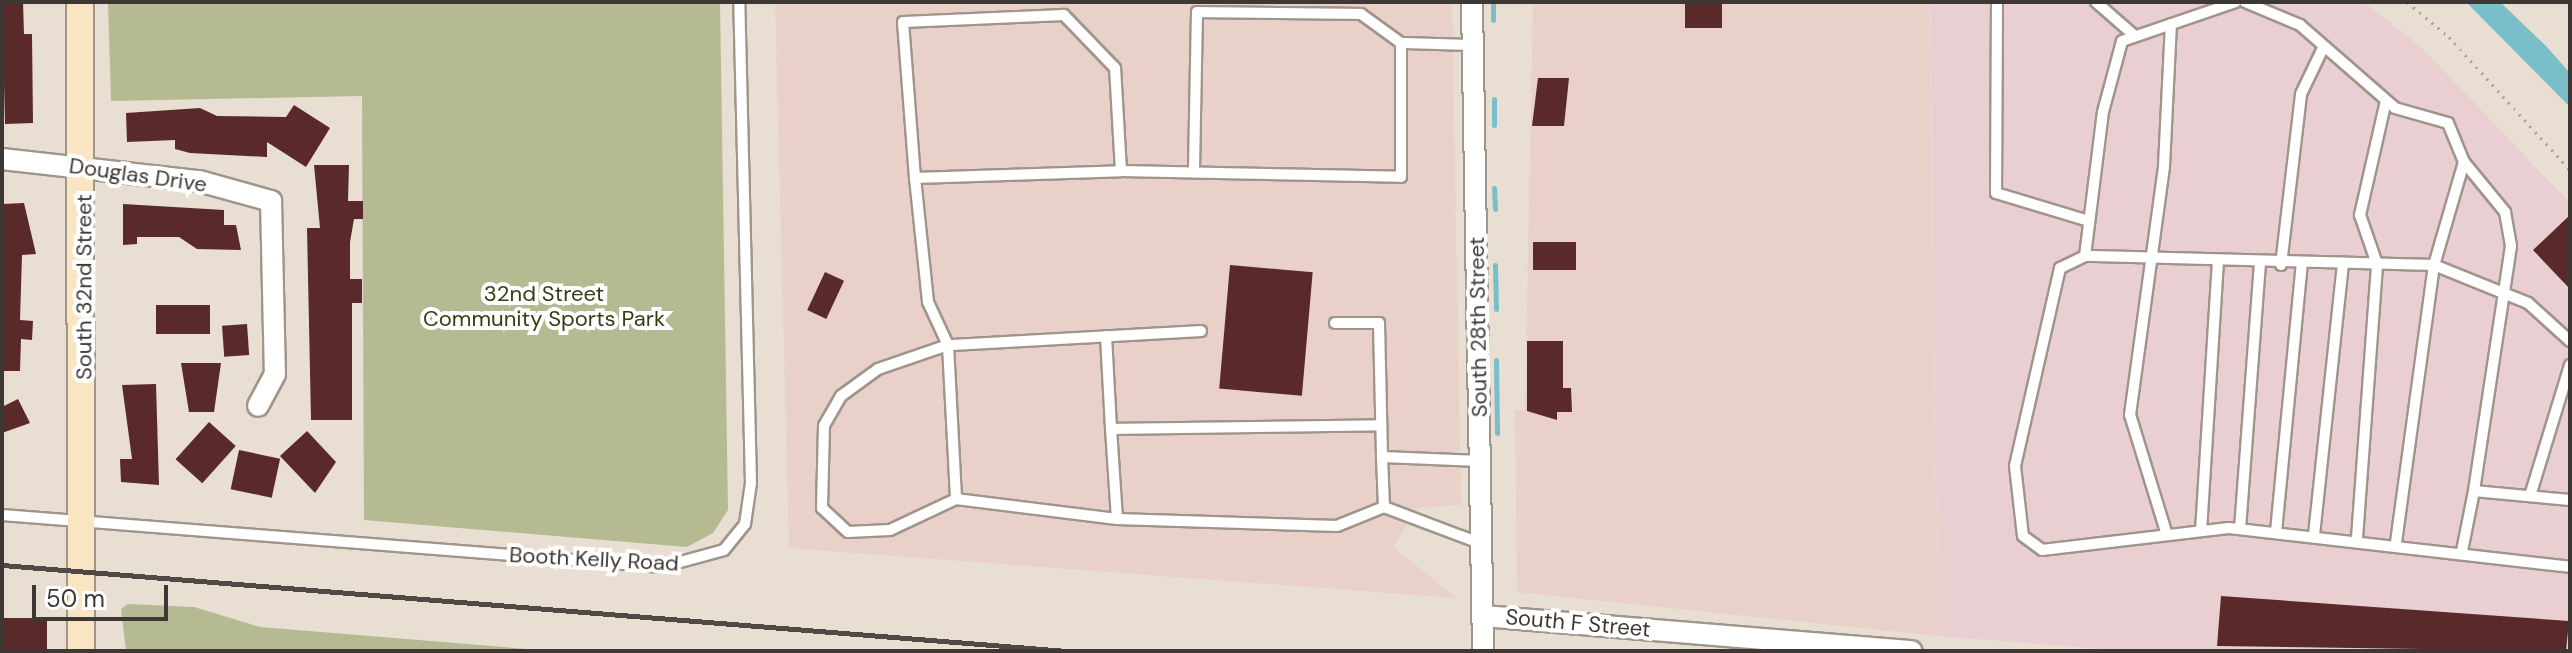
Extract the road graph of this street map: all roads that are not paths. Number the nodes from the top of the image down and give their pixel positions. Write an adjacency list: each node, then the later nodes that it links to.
1 (80, 2): 16 (street, South 32nd Street)
2 (739, 2): 49 (lane, Booth Kelly Road)
3 (1472, 2): 11 (street, South 28th Street)
4 (1997, 2): 20 (lane)
5 (2096, 2): 9 (lane)
6 (2236, 2): 8 (lane)
7 (2245, 2): 12 (lane)
8 (2171, 24): 9 (lane); 22 (lane)
9 (2135, 36): 20 (lane)
10 (1401, 43): 11 (lane); 18 (lane); 18 (lane)
11 (1473, 45): 41 (street, South 28th Street)
12 (2323, 48): 13 (lane); 27 (lane)
13 (2386, 101): 15 (lane); 26 (lane)
14 (2, 159): 16 (street, Douglas Drive)
15 (2464, 162): 28 (lane); 30 (lane)
16 (83, 165): 37 (street, Douglas Drive); 49 (street, South 32nd Street)
17 (1121, 171): 18 (lane); 19 (lane); 19 (lane)
18 (1194, 171)
19 (915, 178): 35 (lane)
20 (2089, 221): 21 (lane)
21 (2085, 256): 22 (lane); 53 (lane)
22 (2151, 257): 23 (lane); 53 (lane)
23 (2218, 263): 29 (lane); 51 (lane)
24 (2343, 263): 25 (lane); 26 (lane); 54 (lane)
25 (2302, 264): 27 (lane); 52 (lane)
26 (2377, 264): 28 (lane); 55 (lane)
27 (2281, 265): 29 (lane)
28 (2434, 265): 30 (lane); 56 (lane)
29 (2260, 266): 50 (lane)
30 (2499, 291): 34 (lane); 42 (lane)
31 (1335, 323): 38 (lane)
32 (1201, 331): 33 (lane)
33 (1106, 336): 35 (lane); 39 (lane)
34 (2570, 341)
35 (948, 345): 44 (lane); 44 (lane)
36 (2570, 365): 43 (lane)
37 (258, 406)
38 (1381, 425): 39 (lane); 40 (lane)
39 (1111, 429): 48 (lane)
40 (1382, 457): 41 (lane); 46 (lane)
41 (1481, 461): 57 (street, South 28th Street)
42 (2474, 491): 43 (lane); 58 (lane)
43 (2530, 496): 45 (lane)
44 (956, 499): 48 (lane)
45 (2570, 500)
46 (1384, 507): 48 (lane); 57 (lane)
47 (2, 515): 49 (lane, Booth Kelly Road)
48 (1117, 519)
49 (86, 522): 60 (street, South 32nd Street)
50 (2240, 529): 51 (lane); 52 (lane)
51 (2201, 531): 53 (lane)
52 (2276, 532): 54 (lane)
53 (2167, 535)
54 (2314, 535): 55 (lane)
55 (2357, 538): 56 (lane)
56 (2396, 542): 58 (lane)
57 (1482, 544): 61 (street, South 28th Street)
58 (2462, 551): 59 (lane)
59 (2570, 567)
60 (86, 572): 62 (street, South 32nd Street); 63 (street, South 32nd Street)
61 (1484, 616): 64 (street, South 28th Street); 65 (street, South F Street)
62 (81, 651)
63 (96, 651)
64 (1483, 651)
65 (1912, 651)

